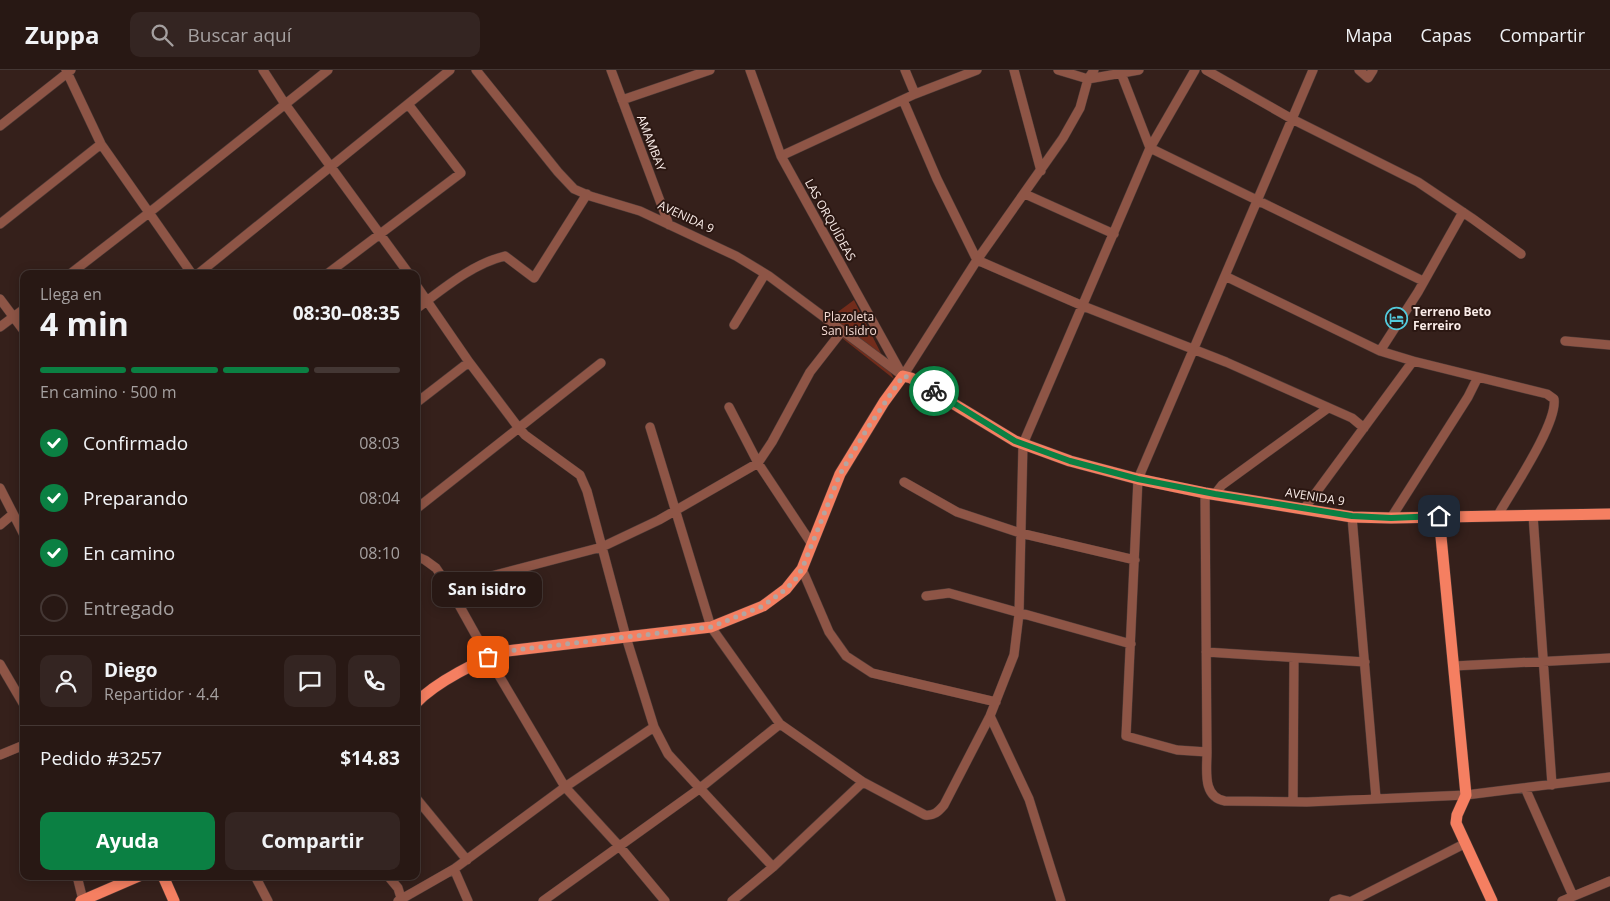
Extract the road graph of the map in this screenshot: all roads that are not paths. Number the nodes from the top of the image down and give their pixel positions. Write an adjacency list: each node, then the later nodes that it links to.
1 (263, 70): 25 (street)
2 (328, 70): 25 (street)
3 (450, 70): 26 (street)
4 (476, 70): 34 (street, AVENIDA 9)
5 (611, 70): 23 (street, AMAMBAY)
6 (710, 70): 23 (street)
7 (750, 70): 31 (street, LAS ORQUÍDEAS)
8 (905, 70): 22 (street)
9 (977, 70): 22 (street)
10 (1014, 70): 33 (street)
11 (1058, 70): 21 (street)
12 (1094, 70): 21 (street)
13 (1139, 70): 20 (street)
14 (1195, 70): 30 (street)
15 (1206, 70): 27 (street)
16 (1313, 70): 27 (street)
17 (1359, 70): 18 (street)
18 (1373, 70)
19 (68, 71): 28 (street); 29 (street)
20 (1121, 73): 21 (street); 30 (street)
21 (1088, 79): 33 (street)
22 (915, 94): 24 (street)
23 (622, 100): 40 (street, AMAMBAY)
24 (903, 100): 31 (street); 44 (street)
25 (285, 104): 32 (street); 37 (street)
26 (408, 104): 32 (street); 41 (street)
27 (1292, 119): 36 (street); 38 (street)
28 (0, 126)
29 (101, 144): 37 (street); 39 (street)
30 (1150, 148): 36 (street); 42 (street)
31 (781, 156): 71 (street, LAS ORQUÍDEAS)
32 (331, 166): 41 (street); 47 (street)
33 (1041, 171): 35 (street)
34 (587, 194): 40 (street, AVENIDA 9); 55 (street)
35 (1025, 194): 42 (street); 44 (street)
36 (1256, 200): 51 (street); 52 (street)
37 (150, 212): 45 (street); 46 (street)
38 (1463, 212): 43 (street); 52 (street)
39 (0, 224)
40 (669, 225): 50 (street, AVENIDA 9)
41 (380, 233): 48 (street); 49 (street)
42 (1114, 234): 57 (street)
43 (1521, 254)
44 (977, 260): 57 (street); 71 (street)
45 (75, 270)
46 (189, 270)
47 (203, 270)
48 (332, 270)
49 (405, 270)
50 (765, 274): 60 (street); 63 (street, AVENIDA 9)
51 (1225, 276): 66 (street); 67 (street)
52 (1423, 281): 67 (street)
53 (420, 290): 55 (street)
54 (0, 299): 59 (street)
55 (427, 300): 56 (street); 69 (street)
56 (420, 306)
57 (1083, 306): 66 (street); 79 (street)
58 (20, 312): 59 (street)
59 (12, 317): 61 (street); 62 (street)
60 (734, 325)
61 (20, 326)
62 (0, 327)
63 (842, 331): 71 (street, AVENIDA 9); 80 (street)
64 (1565, 341): 65 (street)
65 (1610, 344)
66 (1193, 350): 75 (street); 81 (street)
67 (1380, 351): 68 (street)
68 (1413, 361): 72 (street); 78 (street)
69 (469, 362): 73 (street); 76 (street)
70 (601, 363): 76 (street)
71 (903, 376): 79 (main road, AVENIDA 9); 98 (main road)
72 (1478, 377): 90 (street); 94 (street)
73 (420, 400)
74 (729, 407): 80 (street)
75 (1328, 408): 78 (street); 84 (street)
76 (518, 427): 85 (street); 99 (street)
77 (650, 427): 87 (street)
78 (1364, 428): 86 (street)
79 (1023, 444): 81 (main road, AVENIDA 9); 97 (street)
80 (758, 463): 87 (street); 98 (street)
81 (1138, 479): 84 (main road, AVENIDA 9); 101 (street)
82 (904, 482): 97 (street)
83 (0, 488): 88 (street)
84 (1210, 494): 86 (main road, AVENIDA 9); 109 (street)
85 (420, 505)
86 (1304, 509): 92 (main road, AVENIDA 9)
87 (676, 510): 99 (street); 106 (street)
88 (13, 514): 95 (street); 96 (street)
89 (1610, 514): 91 (main road, AVENIDA 9)
90 (1498, 515): 91 (main road, AVENIDA 9); 93 (main road, AVENIDA 9)
91 (1533, 515): 113 (street)
92 (1352, 516): 94 (main road, AVENIDA 9); 114 (street)
93 (1439, 516): 94 (main road, AVENIDA 9); 116 (main road)
94 (1391, 518)
95 (0, 525)
96 (20, 527)
97 (1020, 533): 101 (street); 105 (street)
98 (811, 543): 102 (main road)
99 (602, 546): 103 (street); 107 (street)
100 (420, 558): 103 (street)
101 (1135, 560): 108 (street)
102 (802, 569): 106 (main road); 119 (street)
103 (449, 587): 110 (street)
104 (926, 596): 105 (street)
105 (1019, 614): 108 (street); 119 (street)
106 (711, 627): 107 (main road); 121 (street)
107 (626, 637): 110 (main road); 122 (street)
108 (1131, 644): 124 (street)
109 (1206, 652): 111 (street); 124 (street)
110 (488, 657): 118 (main road); 129 (street)
111 (1294, 658): 114 (street); 134 (street)
112 (1610, 658): 113 (street)
113 (1544, 661): 116 (street); 128 (street)
114 (1365, 662): 133 (street)
115 (0, 664): 117 (street)
116 (1454, 666): 132 (main road)
117 (20, 698)
118 (420, 700)
119 (996, 702): 120 (street)
120 (990, 716): 127 (street); 156 (street)
121 (780, 724): 127 (street); 131 (street)
122 (654, 728): 129 (street); 131 (street)
123 (20, 747): 125 (street)
124 (1206, 752): 134 (street)
125 (0, 755)
126 (1610, 777): 128 (street)
127 (863, 782): 139 (street)
128 (1552, 785): 130 (street)
129 (565, 787): 137 (street); 138 (street)
130 (1525, 788): 132 (street); 147 (street)
131 (699, 789): 137 (street); 139 (street)
132 (1466, 795): 133 (street); 136 (main road)
133 (1376, 798): 134 (street)
134 (1293, 802)
135 (420, 803): 138 (street)
136 (1466, 843): 158 (street); 159 (main road)
137 (620, 847): 153 (street); 154 (street)
138 (467, 860): 140 (street)
139 (773, 867): 155 (street)
140 (454, 869): 148 (street); 152 (street)
141 (78, 880): 149 (street)
142 (130, 880): 149 (main road)
143 (165, 880): 150 (main road)
144 (257, 880): 151 (street)
145 (391, 880): 148 (street)
146 (1610, 881): 147 (street)
147 (1572, 896): 160 (street)
148 (400, 900)
149 (82, 901)
150 (174, 901)
151 (268, 901)
152 (468, 901)
153 (543, 901)
154 (665, 901)
155 (732, 901)
156 (1061, 901)
157 (1334, 901): 158 (street)
158 (1350, 901)
159 (1492, 901)
160 (1562, 901)

